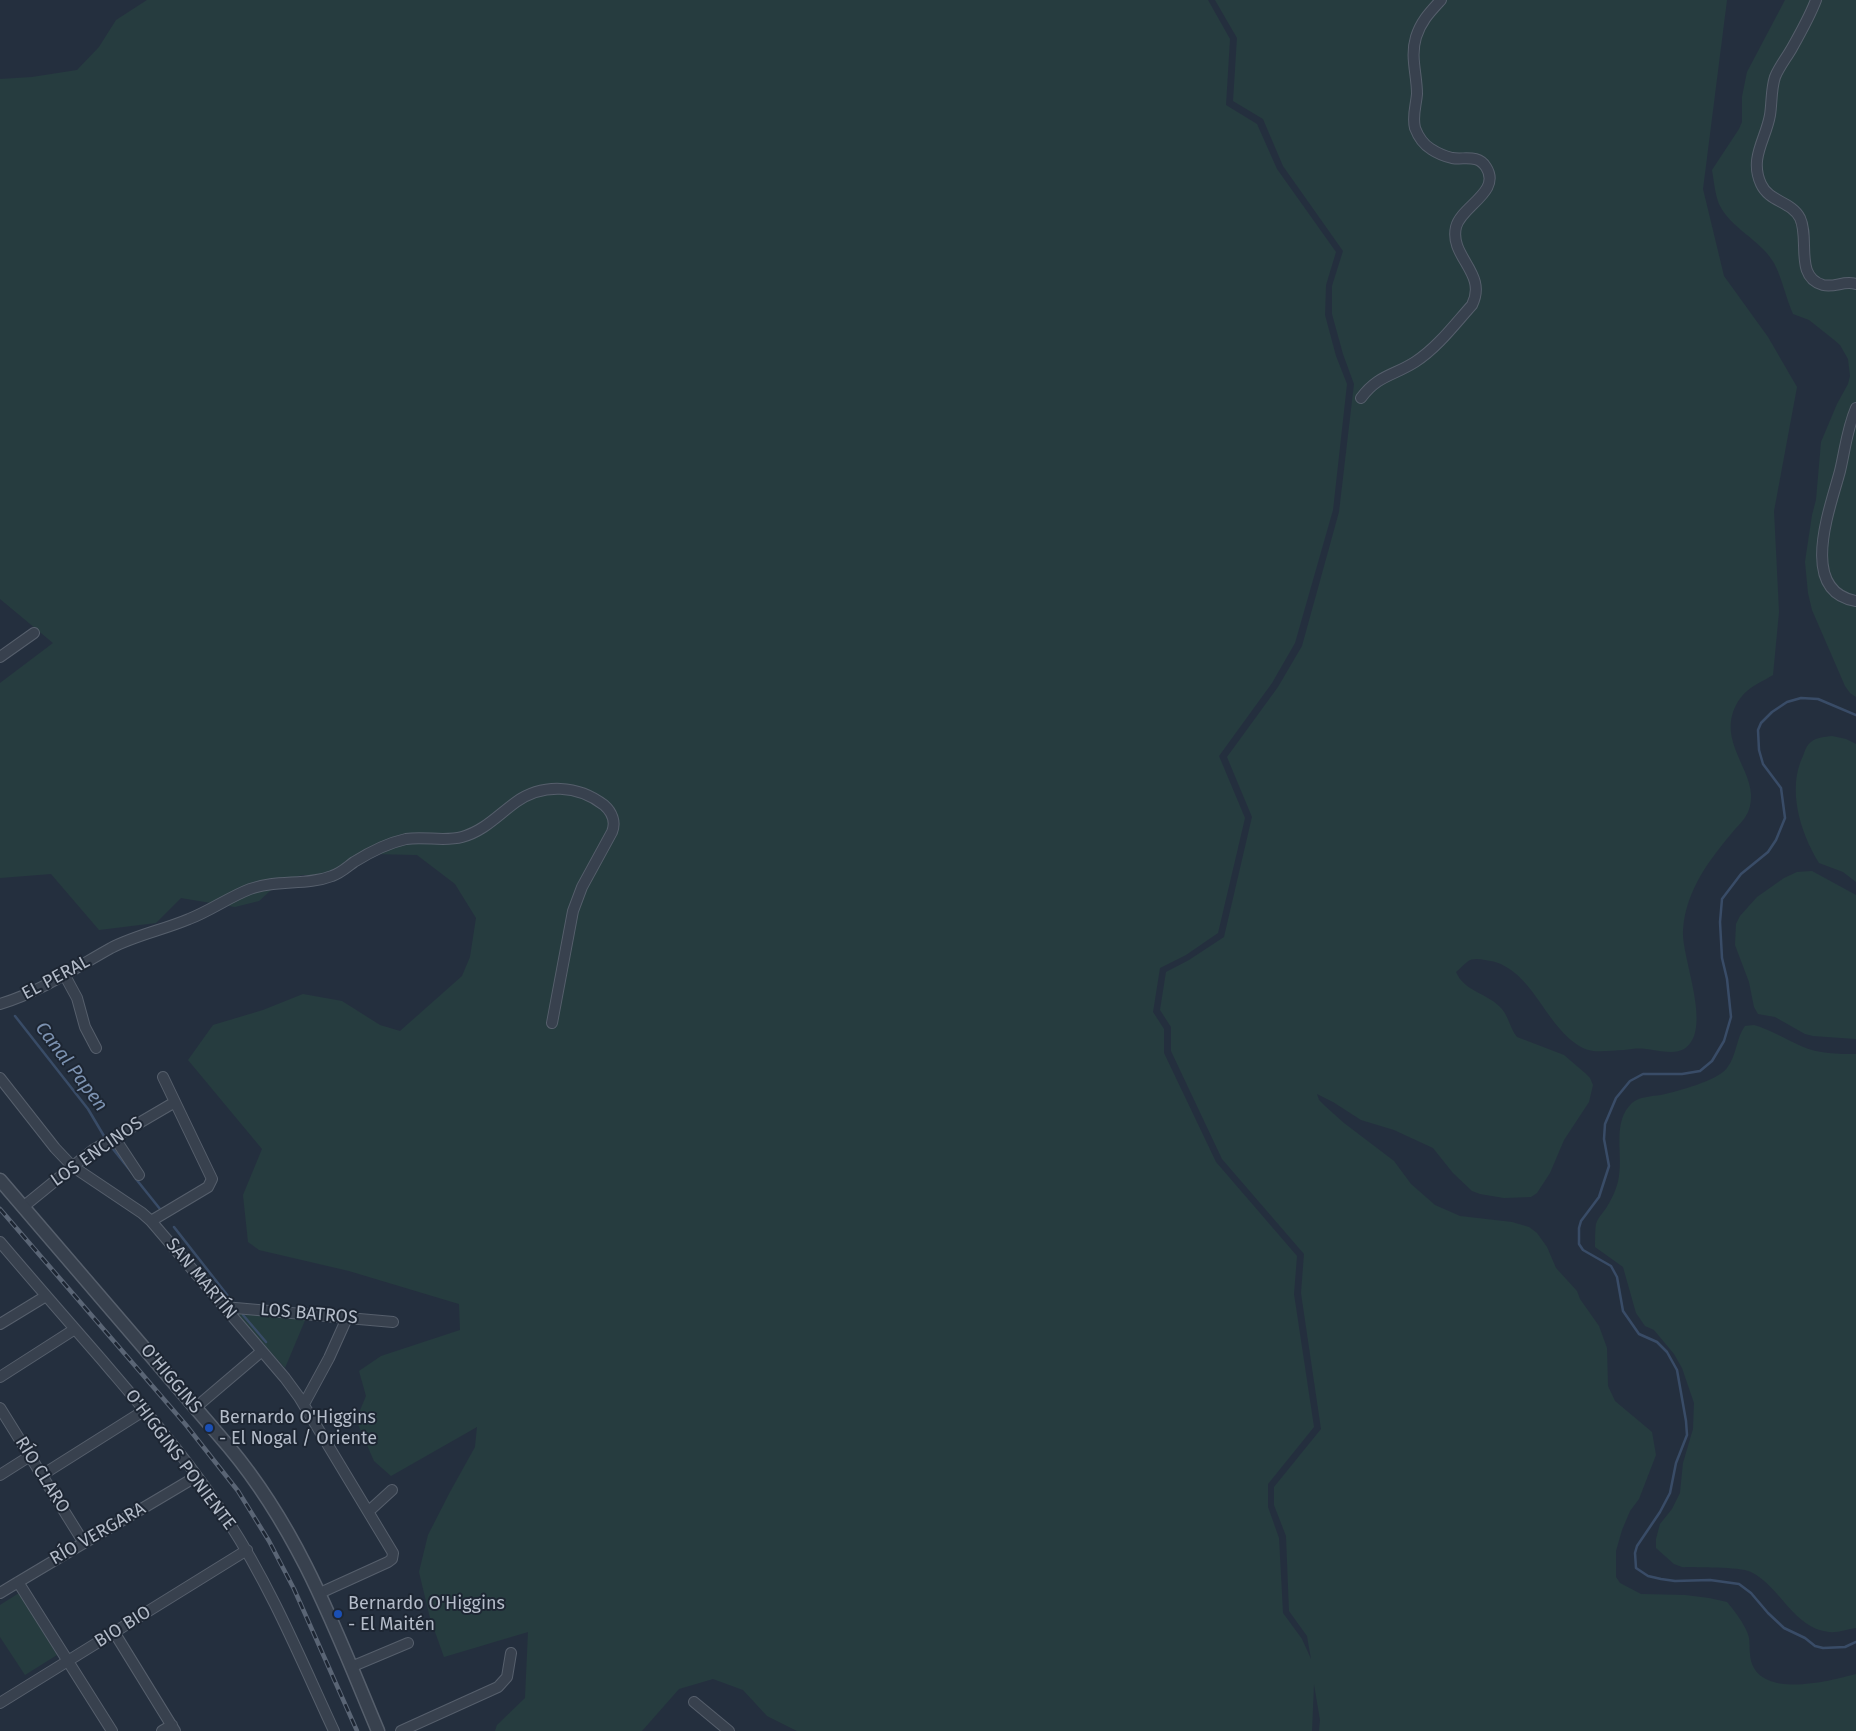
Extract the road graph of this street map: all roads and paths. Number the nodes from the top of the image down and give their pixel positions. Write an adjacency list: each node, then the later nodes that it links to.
1 (1441, 0): 4 (street)
2 (1816, 0): 3 (street)
3 (1856, 284)
4 (1361, 398)
5 (1856, 408): 6 (street)
6 (1856, 601)
7 (34, 633): 8 (street)
8 (0, 657)
9 (64, 974): 10 (street, EL PERAL); 11 (street, EL PERAL); 12 (street)
10 (0, 1004)
11 (552, 1023)
12 (96, 1048)
13 (163, 1077): 15 (street)
14 (0, 1078): 17 (street, SAN MARTÍN)
15 (175, 1102): 16 (street, LOS ENCINOS); 21 (street)
16 (114, 1137): 17 (street, LOS ENCINOS); 18 (street)
17 (72, 1166): 20 (street, LOS ENCINOS); 21 (street, SAN MARTÍN)
18 (139, 1175)
19 (0, 1180): 20 (street, O'HIGGINS)
20 (23, 1207): 33 (street, O'HIGGINS)
21 (151, 1221): 24 (street, SAN MARTÍN)
22 (0, 1242): 23 (street, O'HIGGINS PONIENTE)
23 (46, 1296): 27 (street); 28 (street, O'HIGGINS PONIENTE)
24 (224, 1307): 25 (street, LOS BATROS); 29 (street, SAN MARTÍN)
25 (347, 1318): 26 (street, LOS BATROS); 31 (street)
26 (393, 1322)
27 (0, 1324)
28 (75, 1330): 30 (street); 34 (street, O'HIGGINS PONIENTE)
29 (262, 1351): 31 (street, SAN MARTÍN); 33 (street)
30 (0, 1377)
31 (304, 1404): 40 (street, SAN MARTÍN)
32 (0, 1408): 35 (street, RÍO CLARO)
33 (195, 1408): 45 (street, O'HIGGINS)
34 (145, 1410): 37 (street); 38 (street, O'HIGGINS PONIENTE)
35 (30, 1456): 36 (street); 37 (street, RÍO CLARO)
36 (0, 1474)
37 (42, 1475): 41 (street, RÍO CLARO)
38 (197, 1476): 41 (street, RÍO VERGARA); 42 (street, O'HIGGINS PONIENTE)
39 (392, 1490): 40 (street)
40 (369, 1511): 45 (street, SAN MARTÍN)
41 (84, 1543): 43 (street, RÍO VERGARA)
42 (247, 1550): 46 (street, BIO BIO); 55 (street, O'HIGGINS PONIENTE)
43 (18, 1582): 44 (street, RÍO VERGARA); 49 (street)
44 (0, 1592)
45 (320, 1592): 50 (street, O'HIGGINS)
46 (114, 1632): 49 (street, BIO BIO); 53 (street)
47 (408, 1643): 50 (street)
48 (511, 1653): 57 (street)
49 (68, 1661): 51 (street, BIO BIO); 54 (street)
50 (351, 1667): 56 (street, O'HIGGINS)
51 (0, 1702)
52 (694, 1702): 58 (street)
53 (170, 1729)
54 (112, 1731)
55 (334, 1731)
56 (378, 1731)
57 (401, 1731)
58 (730, 1731)

